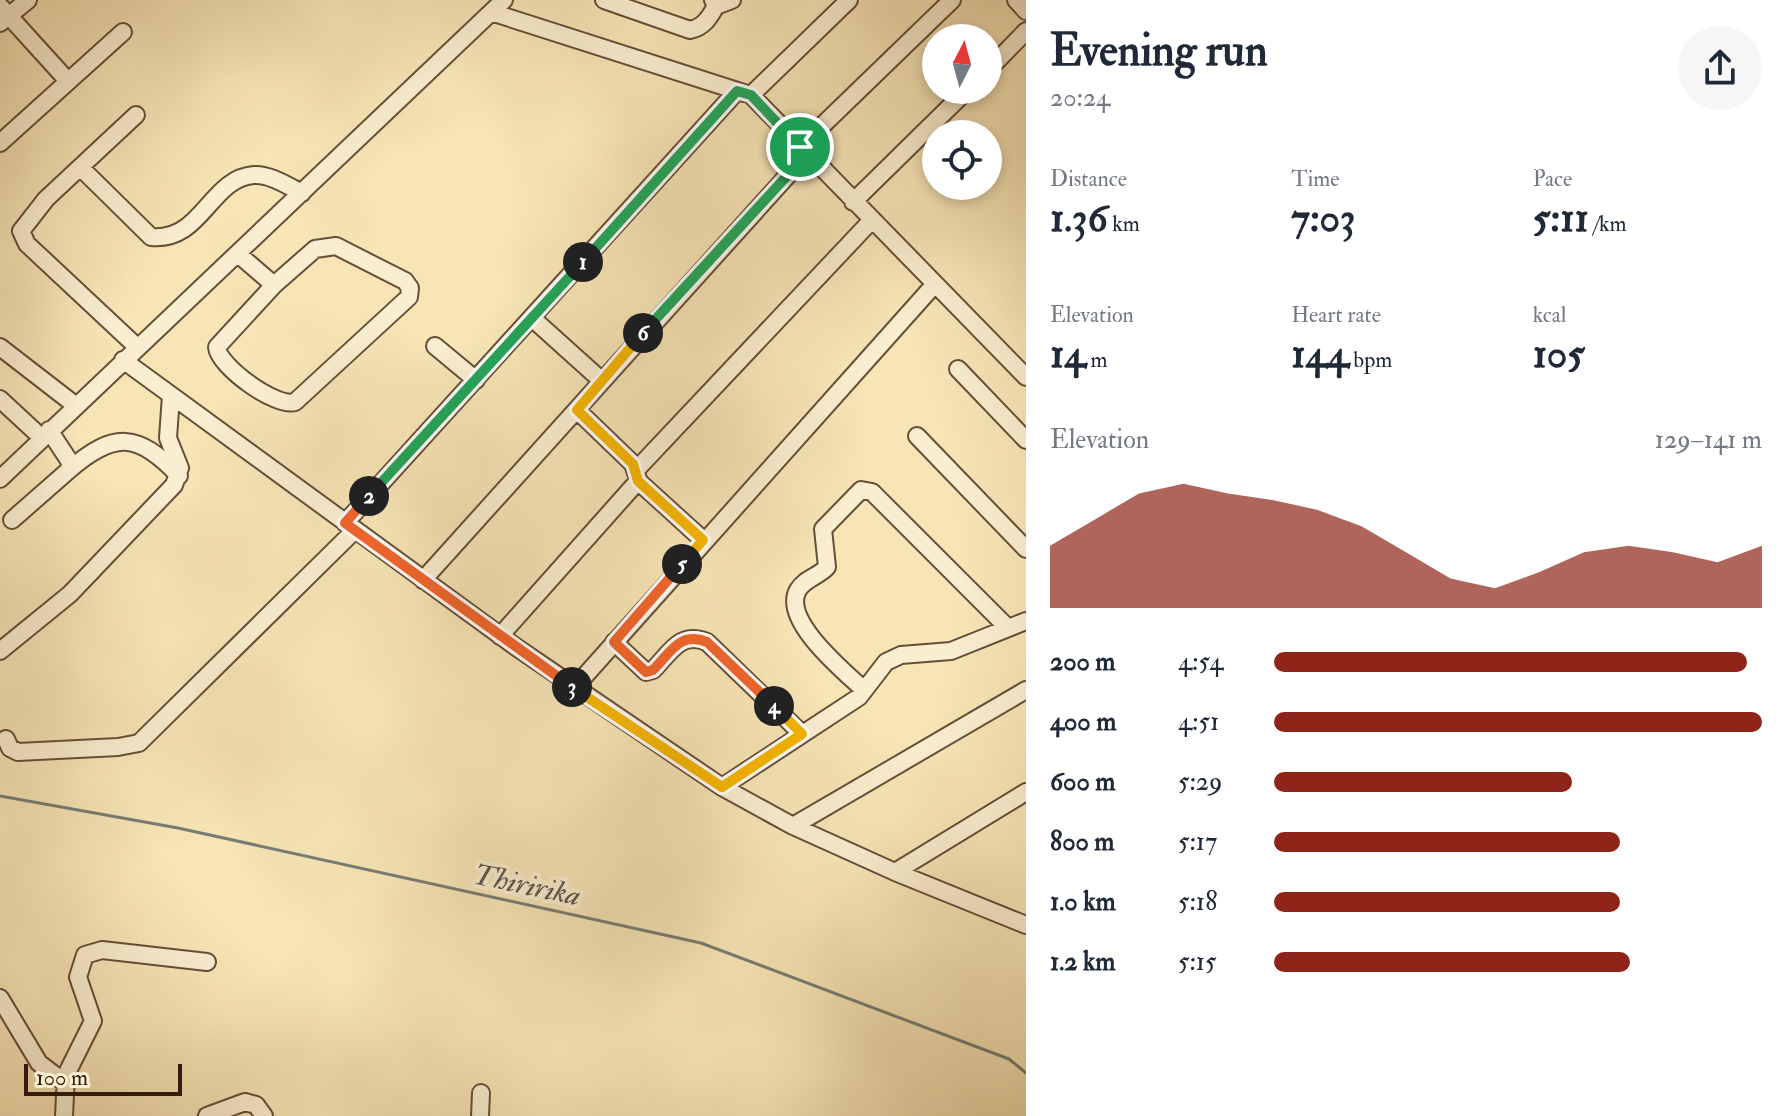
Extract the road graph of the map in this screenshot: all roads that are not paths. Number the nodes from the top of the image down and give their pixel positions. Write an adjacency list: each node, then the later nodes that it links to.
1 (28, 0): 9 (street)
2 (604, 0): 6 (street)
3 (849, 0): 14 (street)
4 (952, 0): 18 (street)
5 (1016, 0): 8 (street)
6 (720, 2)
7 (499, 6): 14 (street); 20 (street)
8 (1026, 11)
9 (3, 15): 13 (street)
10 (1026, 31): 12 (street)
11 (123, 32): 13 (street)
12 (1002, 56)
13 (67, 80): 17 (street)
14 (744, 93): 18 (street); 26 (street)
15 (953, 104): 21 (street)
16 (136, 115): 19 (street)
17 (0, 143)
18 (804, 150): 21 (street); 34 (street)
19 (81, 168): 20 (street); 27 (street)
20 (302, 193): 23 (street)
21 (853, 202): 22 (street)
22 (871, 221): 25 (street); 43 (street)
23 (238, 254): 24 (street); 27 (street)
24 (274, 285): 24 (street)
25 (934, 285): 32 (street); 48 (street)
26 (532, 318): 33 (street); 34 (street)
27 (136, 346): 30 (street)
28 (435, 346): 33 (street)
29 (0, 347): 37 (street)
30 (123, 360): 35 (street); 37 (street)
31 (958, 369): 41 (street)
32 (1026, 377)
33 (476, 380): 47 (street)
34 (602, 381): 38 (street)
35 (171, 395): 44 (street); 47 (street)
36 (0, 399): 39 (street)
37 (75, 405): 39 (street)
38 (577, 410): 43 (street); 50 (street)
39 (45, 434): 42 (street); 45 (street)
40 (917, 436): 49 (street)
41 (1026, 440)
42 (69, 470): 44 (street); 46 (street)
43 (637, 475): 48 (street); 53 (street)
44 (179, 477): 55 (street)
45 (0, 479)
46 (12, 520)
47 (350, 527): 50 (street); 60 (street)
48 (703, 540): 54 (street)
49 (1026, 549)
50 (423, 580): 53 (street)
51 (1026, 621): 52 (street)
52 (1006, 626): 57 (street); 57 (street)
53 (500, 636): 56 (street)
54 (614, 642): 56 (street); 59 (street)
55 (0, 651)
56 (574, 688): 61 (street)
57 (864, 690): 59 (street)
58 (1026, 690): 63 (street)
59 (802, 734): 61 (street)
60 (6, 739)
61 (722, 787): 63 (street)
62 (1026, 792): 64 (street)
63 (793, 826): 64 (street)
64 (895, 872): 65 (street)
65 (1026, 925)
66 (207, 962): 68 (street)
67 (0, 998): 68 (street)
68 (64, 1082): 70 (street)
69 (481, 1093): 73 (street)
70 (64, 1116)
71 (207, 1116): 72 (street)
72 (264, 1116)
73 (480, 1116)

